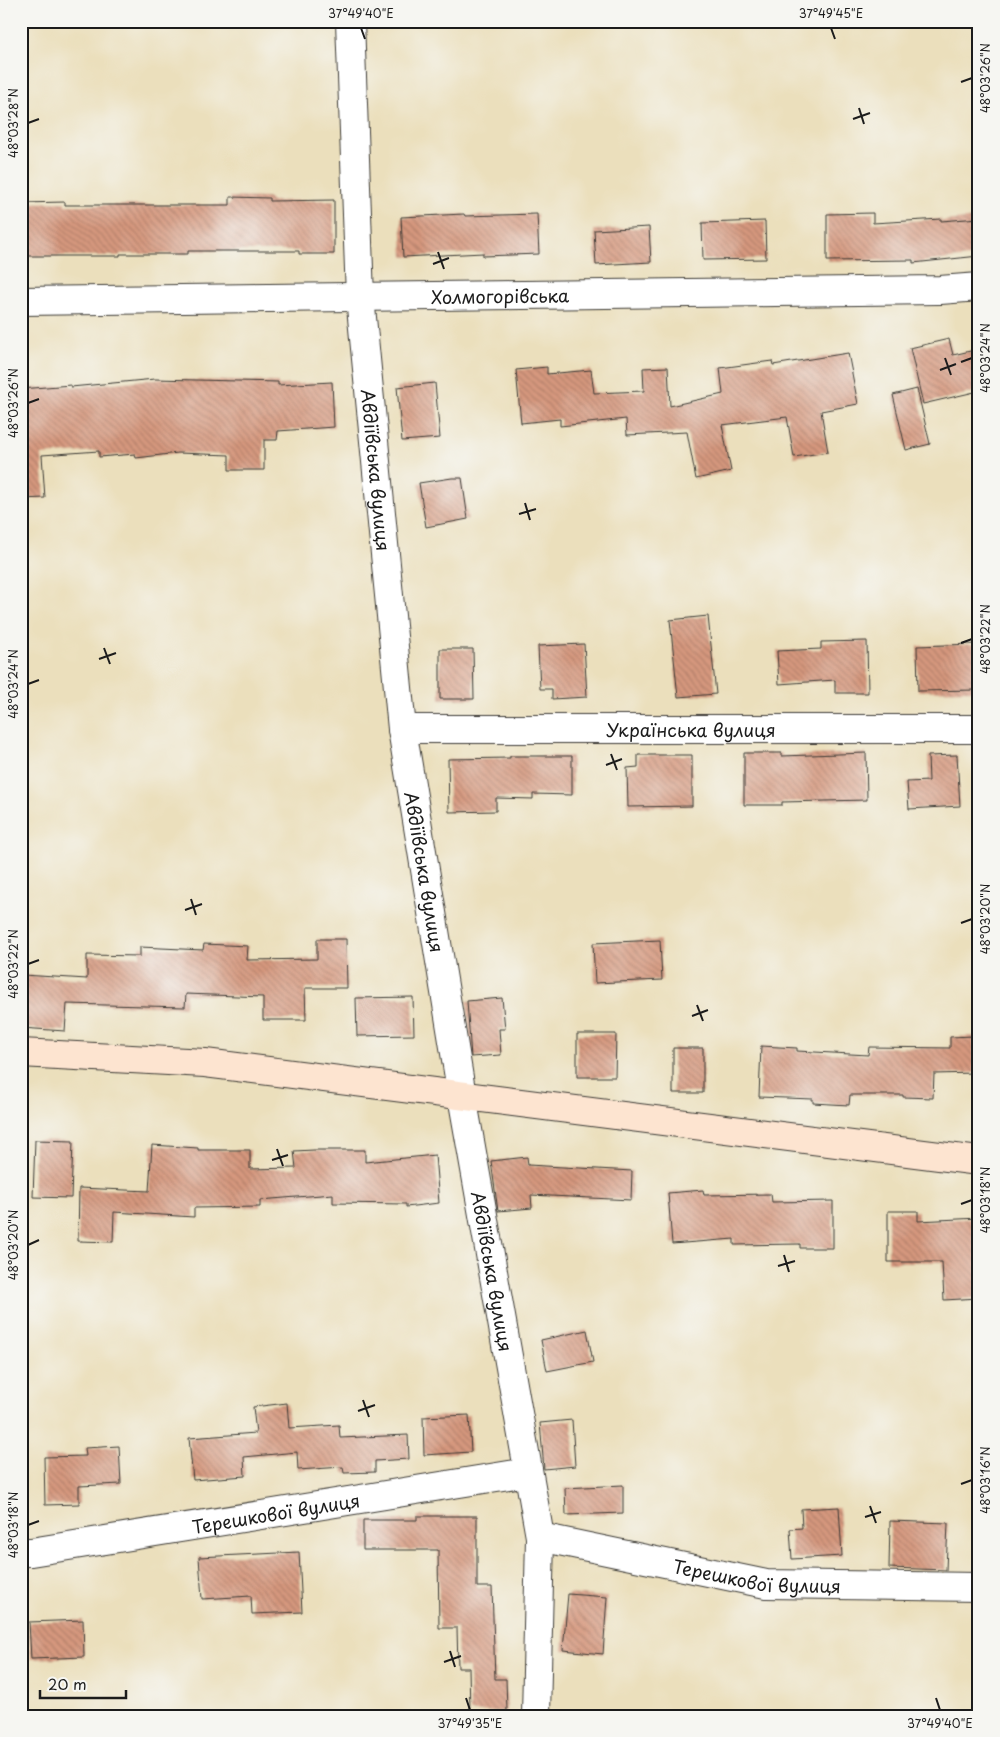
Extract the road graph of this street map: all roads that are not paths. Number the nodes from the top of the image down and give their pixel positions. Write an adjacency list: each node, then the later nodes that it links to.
1 (350, 21): 3 (street, Авдіївська вулиця)
2 (979, 287): 3 (street, Холмогорівська)
3 (360, 297): 4 (street, Холмогорівська); 6 (street, Авдіївська вулиця)
4 (21, 301)
5 (979, 728): 6 (street, Українська вулиця)
6 (402, 729): 8 (street, Авдіївська вулиця)
7 (21, 1053): 8 (street)
8 (462, 1096): 9 (street); 10 (street, Авдіївська вулиця)
9 (979, 1161)
10 (528, 1472): 11 (street, Авдіївська вулиця); 12 (street, Терешкової вулиця)
11 (540, 1537): 13 (street, Терешкової вулиця); 14 (street, Авдіївська вулиця)
12 (21, 1552)
13 (979, 1587)
14 (536, 1716)

